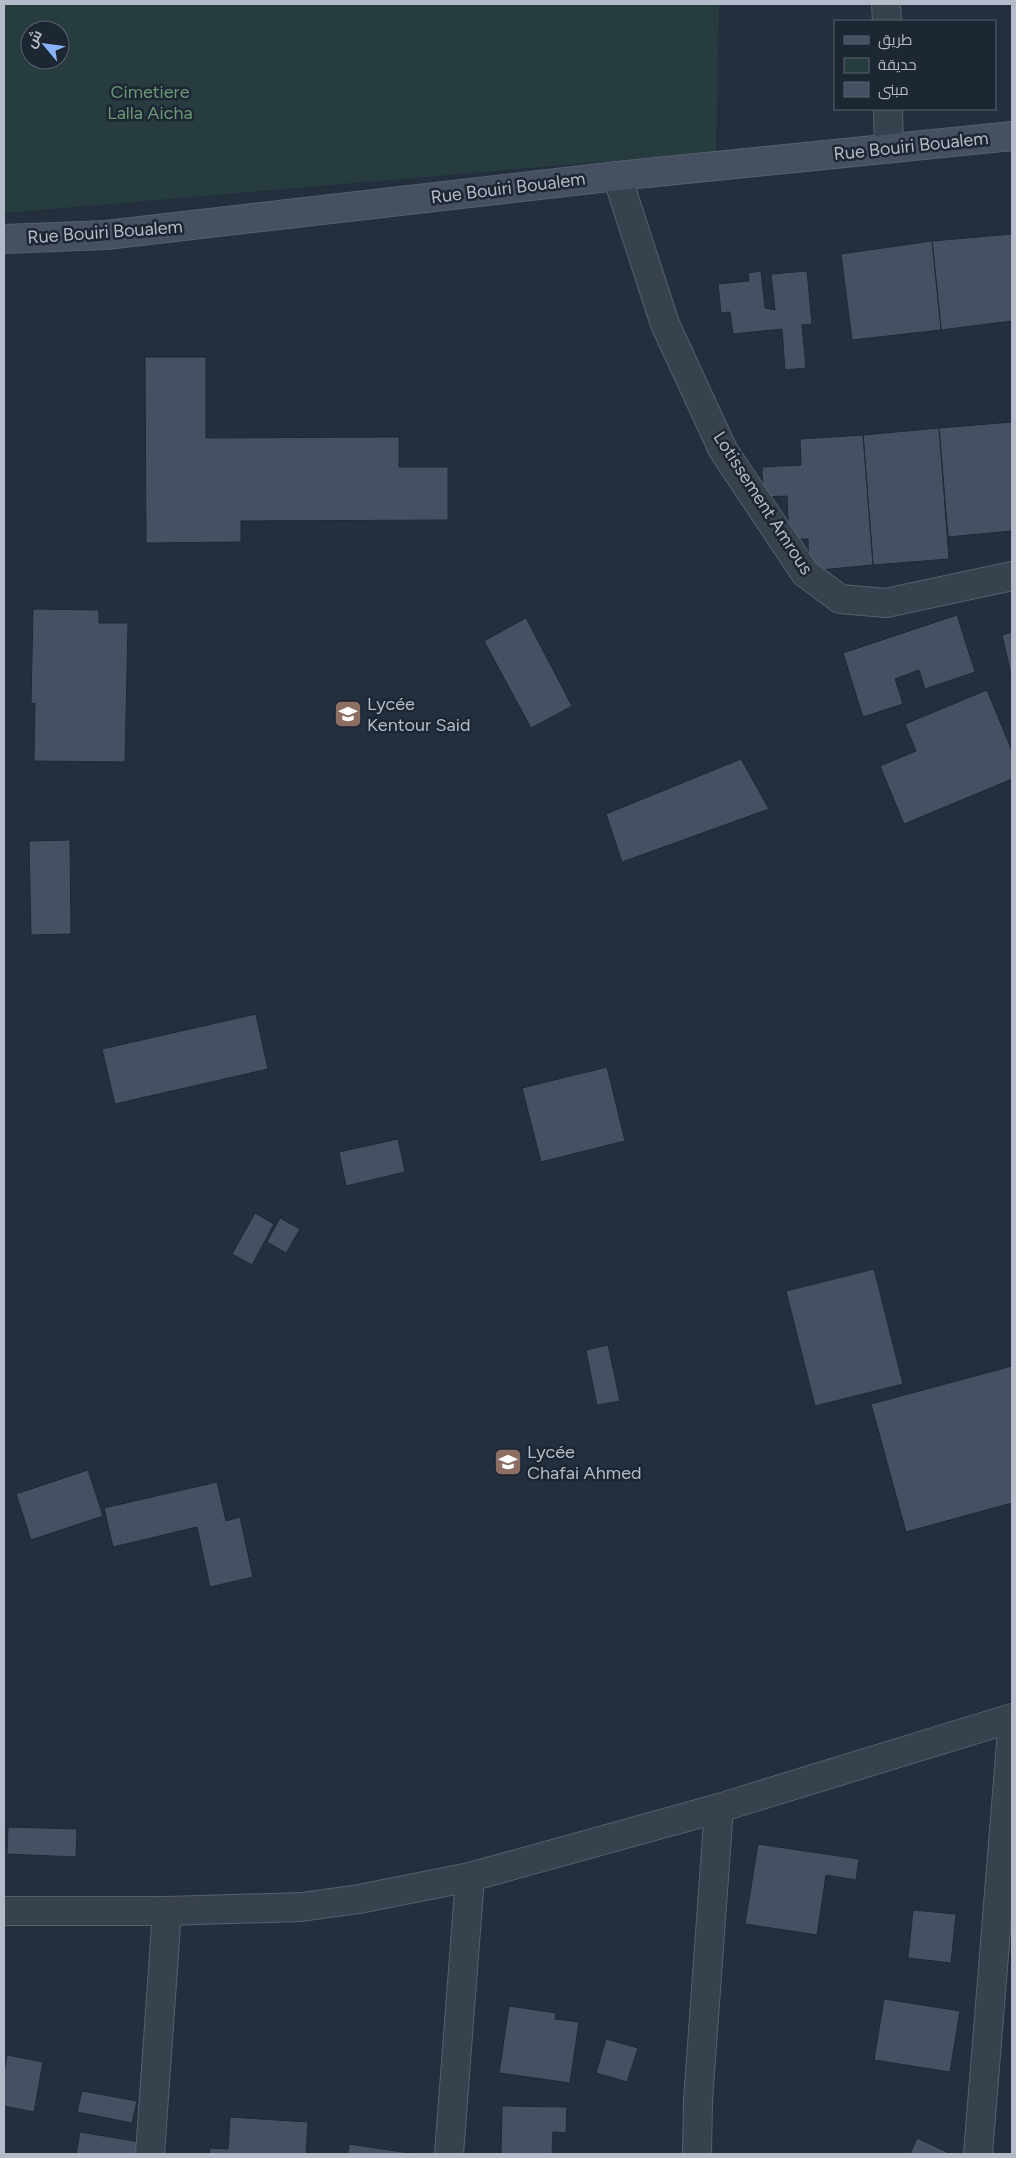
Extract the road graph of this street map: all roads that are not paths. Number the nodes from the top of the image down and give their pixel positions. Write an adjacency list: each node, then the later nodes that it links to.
1 (886, 4): 2 (street)
2 (887, 20)
3 (888, 110): 5 (street)
4 (1012, 136): 5 (main road, Rue Bouiri Boualem)
5 (889, 148): 6 (main road, Rue Bouiri Boualem)
6 (617, 176): 7 (main road, Rue Bouiri Boualem); 8 (street, Lotissement Amrous)
7 (4, 239)
8 (1012, 576)
9 (1012, 1718): 11 (street)
10 (1012, 1731): 18 (street)
11 (719, 1808): 12 (street); 17 (street)
12 (470, 1877): 14 (street); 16 (street)
13 (4, 1911): 14 (street)
14 (167, 1911): 15 (street)
15 (150, 2154)
16 (449, 2154)
17 (698, 2154)
18 (978, 2154)

